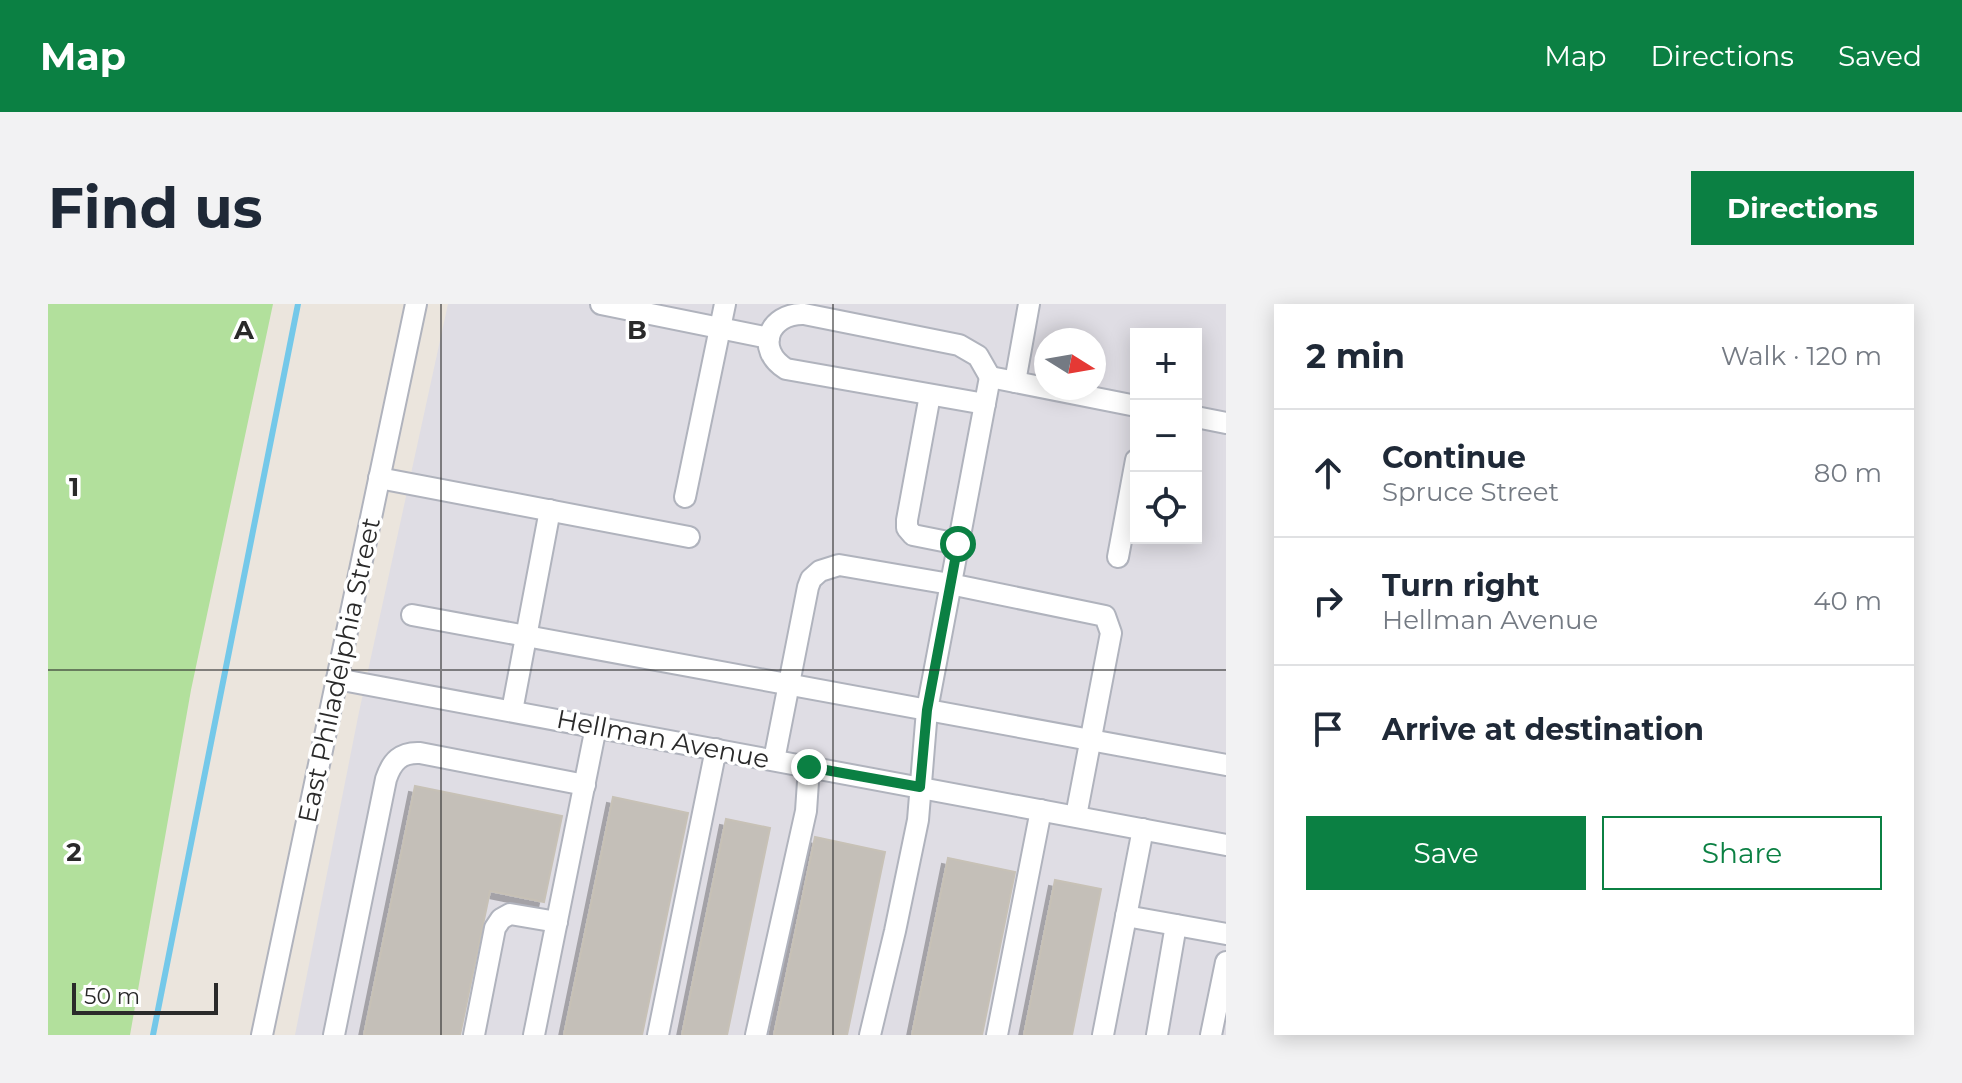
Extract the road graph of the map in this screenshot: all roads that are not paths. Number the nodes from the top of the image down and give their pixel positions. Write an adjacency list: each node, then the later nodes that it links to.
1 (416, 304): 15 (street, East Philadelphia Street)
2 (601, 304): 5 (street)
3 (725, 304): 5 (street)
4 (1029, 304): 8 (street)
5 (720, 328): 6 (street); 16 (street)
6 (769, 338): 7 (street); 9 (street)
7 (990, 377): 8 (street); 10 (street)
8 (1015, 382): 11 (street)
9 (930, 395): 10 (street); 19 (street)
10 (985, 404): 19 (street)
11 (1130, 405)
12 (1202, 418): 13 (street)
13 (1226, 423)
14 (1134, 472): 20 (street)
15 (379, 478): 17 (street); 24 (street, East Philadelphia Street)
16 (685, 497)
17 (550, 510): 18 (street); 23 (street)
18 (689, 537)
19 (958, 544): 21 (street)
20 (1118, 557)
21 (950, 584): 25 (street); 26 (street); 29 (street)
22 (412, 615): 23 (street)
23 (526, 636): 25 (street); 27 (street)
24 (337, 679): 27 (street, Hellman Avenue); 45 (street, East Philadelphia Street)
25 (788, 685): 26 (street); 31 (street)
26 (927, 710): 29 (street); 35 (street)
27 (512, 711): 28 (street, Hellman Avenue)
28 (596, 727): 30 (street, Hellman Avenue); 34 (street)
29 (1091, 740): 32 (street); 37 (street)
30 (716, 749): 31 (street, Hellman Avenue); 49 (street)
31 (774, 760): 33 (street, Hellman Avenue)
32 (1226, 765)
33 (809, 767): 35 (street, Hellman Avenue); 50 (street)
34 (585, 785): 41 (street); 46 (street)
35 (920, 787): 36 (street, Hellman Avenue); 51 (street)
36 (1041, 810): 37 (street, Hellman Avenue); 52 (street)
37 (1076, 816): 38 (street, Hellman Avenue)
38 (1143, 829): 39 (street, Hellman Avenue); 40 (street)
39 (1226, 845)
40 (1126, 916): 42 (street); 53 (street)
41 (557, 922): 47 (street); 48 (street)
42 (1176, 925): 43 (street); 54 (street)
43 (1226, 934)
44 (1226, 962): 55 (street)
45 (262, 1035)
46 (334, 1035)
47 (474, 1035)
48 (534, 1035)
49 (658, 1035)
50 (756, 1035)
51 (870, 1035)
52 (997, 1035)
53 (1103, 1035)
54 (1157, 1035)
55 (1211, 1035)

